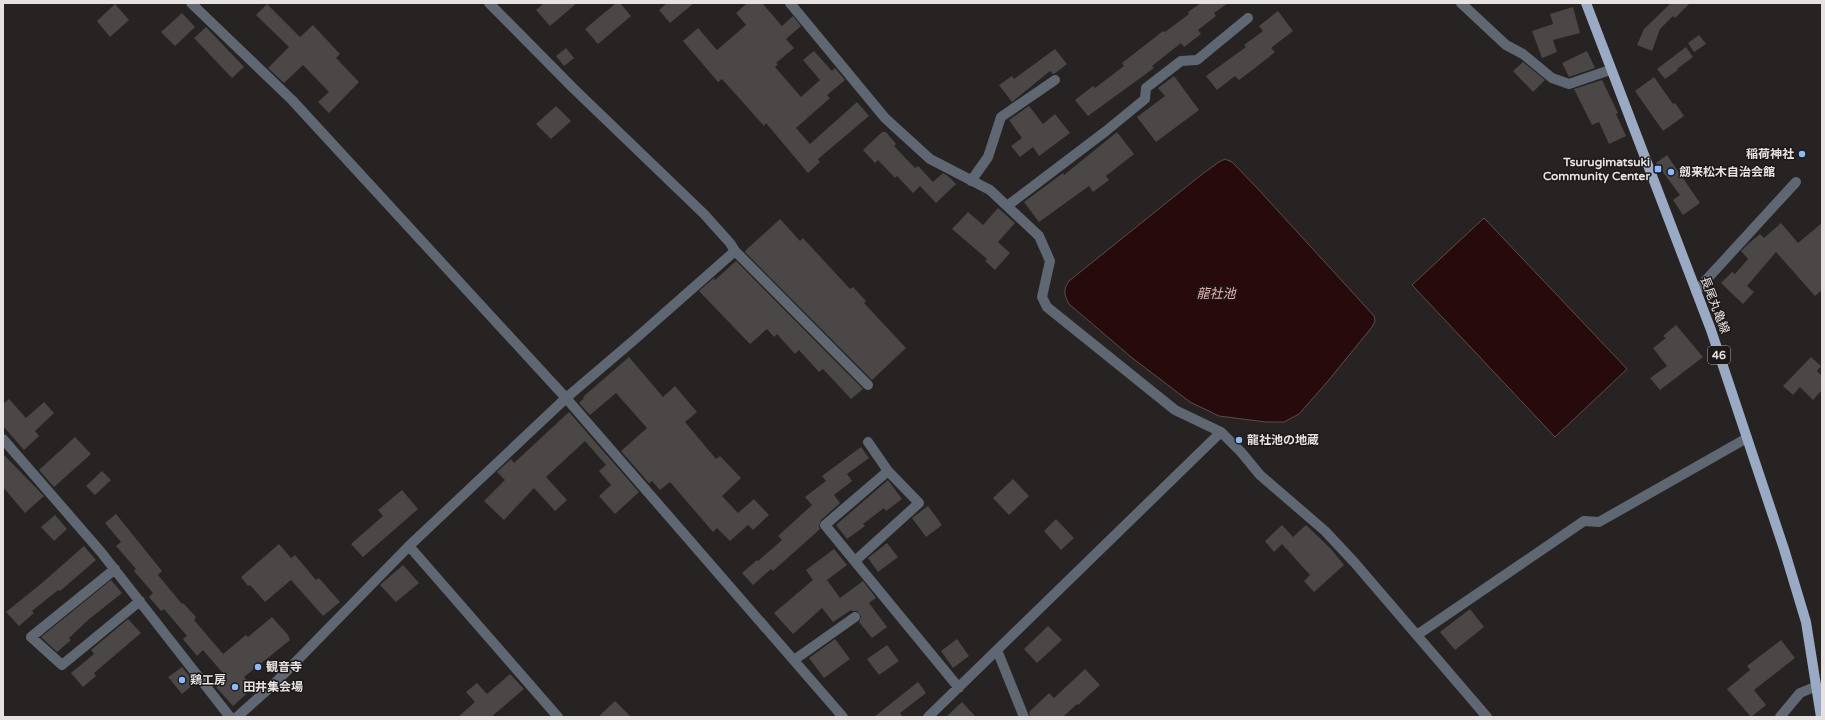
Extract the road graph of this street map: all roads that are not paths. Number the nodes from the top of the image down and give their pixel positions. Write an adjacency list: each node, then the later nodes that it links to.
1 (191, 3): 15 (street)
2 (488, 3): 12 (street)
3 (790, 3): 9 (street)
4 (1460, 3): 7 (street)
5 (1586, 3): 7 (main road, 長尾丸亀線 / 46)
6 (1248, 18): 11 (street)
7 (1610, 70): 13 (main road, 長尾丸亀線 / 46)
8 (1055, 80): 9 (street)
9 (971, 180): 11 (street)
10 (1796, 182): 13 (street)
11 (1007, 206): 16 (street)
12 (735, 251): 14 (street); 15 (street)
13 (1696, 291): 17 (main road, 長尾丸亀線 / 46)
14 (868, 384)
15 (566, 398): 21 (street); 28 (street)
16 (1221, 432): 26 (street); 27 (street)
17 (1747, 438): 26 (street); 29 (main road, 長尾丸亀線 / 46)
18 (3, 439): 23 (street)
19 (868, 442): 20 (street)
20 (888, 471): 22 (street); 22 (street)
21 (409, 546): 32 (street); 33 (street)
22 (854, 561): 30 (street)
23 (115, 569): 24 (street); 24 (street)
24 (140, 601): 31 (street)
25 (855, 617): 28 (street)
26 (1417, 635): 37 (street)
27 (996, 650): 30 (street); 36 (street)
28 (794, 660): 34 (street)
29 (1817, 686): 38 (street); 39 (main road, 長尾丸亀線 / 46)
30 (958, 688): 35 (street)
31 (230, 717)
32 (237, 717)
33 (558, 717)
34 (842, 717)
35 (928, 717)
36 (1024, 717)
37 (1487, 717)
38 (1780, 717)
39 (1821, 717)

